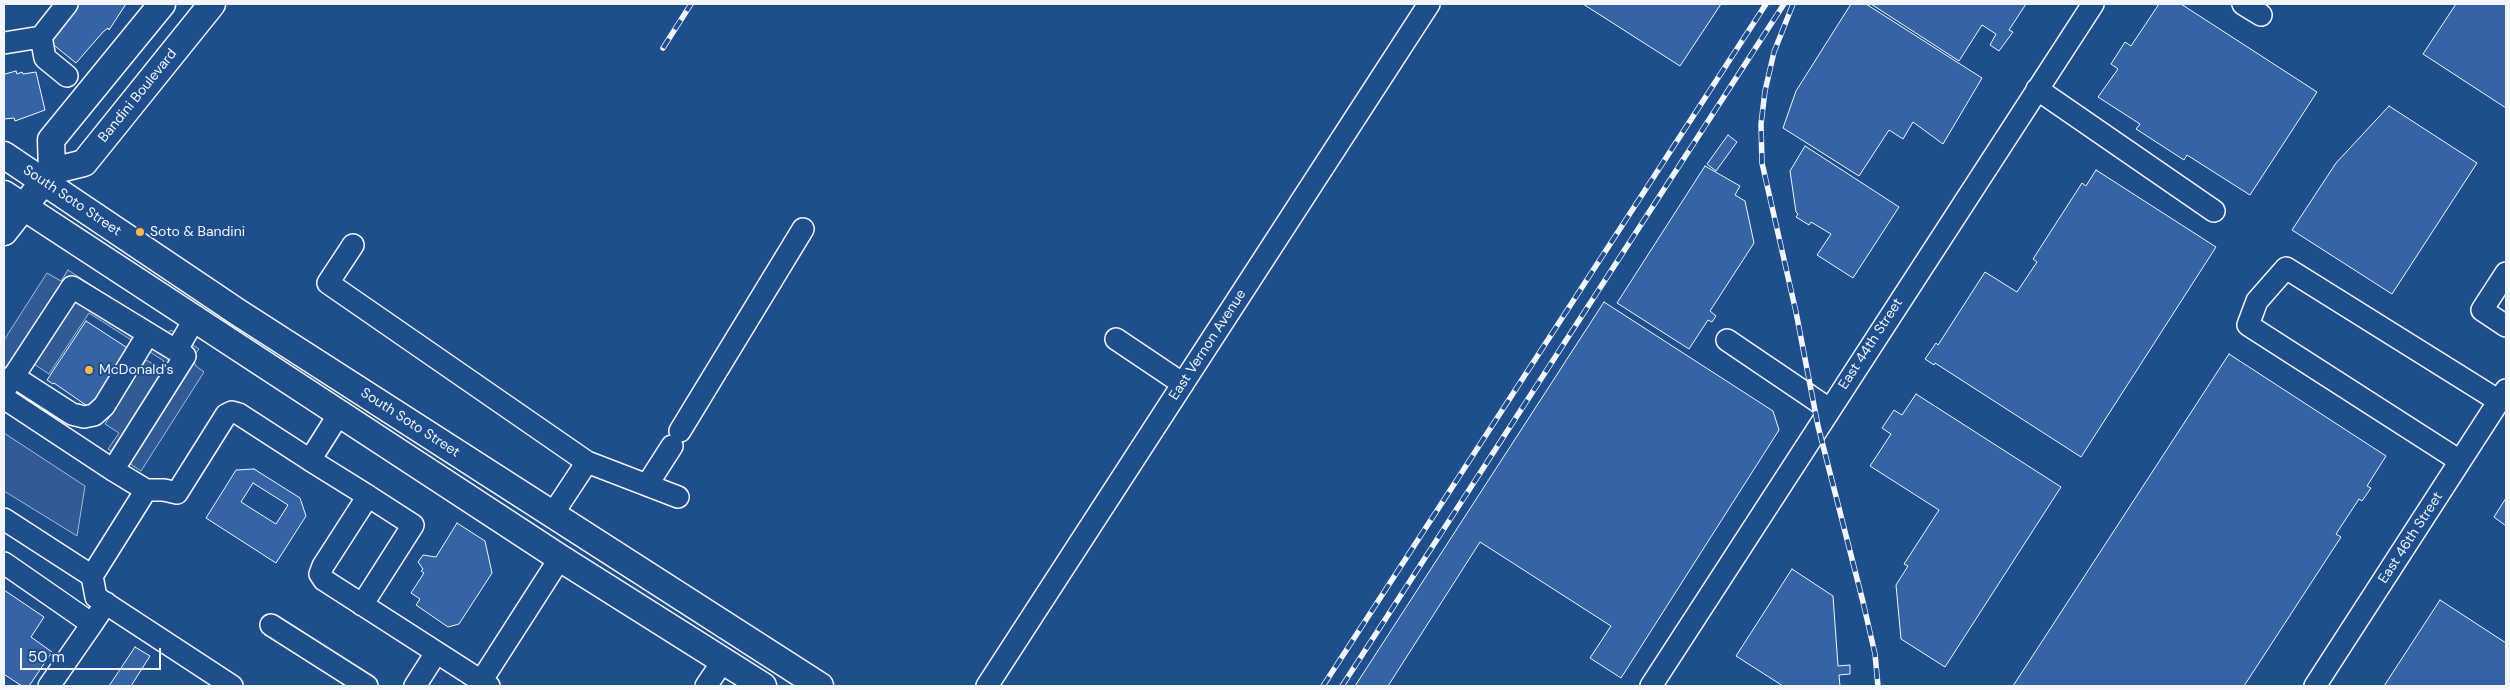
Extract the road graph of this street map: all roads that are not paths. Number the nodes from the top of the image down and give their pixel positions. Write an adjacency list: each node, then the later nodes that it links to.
1 (67, 4): 6 (street)
2 (162, 4): 11 (main road)
3 (212, 4): 11 (main road, Bandini Boulevard)
4 (1429, 4): 24 (street, East Vernon Avenue)
5 (2093, 4): 9 (street, East 44th Street)
6 (41, 37): 7 (street); 8 (street)
7 (4, 43)
8 (68, 76)
9 (2038, 89): 12 (street); 27 (street, East 44th Street)
10 (4, 155): 11 (main road, South Soto Street)
11 (31, 189): 14 (main road); 17 (main road, South Soto Street); 37 (main road, South Soto Street)
12 (2214, 211)
13 (803, 229): 33 (street)
14 (4, 232)
15 (353, 245): 31 (street)
16 (2506, 273): 18 (street)
17 (194, 320): 22 (street); 28 (main road, South Soto Street)
18 (2506, 326)
19 (148, 334): 22 (street); 23 (street); 23 (street)
20 (1116, 339): 24 (street)
21 (1727, 340): 27 (street)
22 (176, 351): 32 (street)
23 (9, 384)
24 (1183, 384): 57 (street, East Vernon Avenue)
25 (2502, 396): 30 (street, East 46th Street); 30 (street)
26 (4, 398): 32 (street)
27 (1829, 409): 58 (street, East 44th Street)
28 (339, 414): 29 (street); 40 (main road, South Soto Street)
29 (310, 460): 34 (street); 35 (street)
30 (2460, 461): 59 (street, East 46th Street)
31 (587, 462): 33 (street); 37 (street)
32 (113, 470): 34 (street)
33 (647, 485): 36 (street)
34 (146, 490): 42 (street)
35 (368, 496): 44 (street); 44 (street)
36 (678, 497)
37 (552, 514): 39 (main road, South Soto Street)
38 (4, 520): 42 (street)
39 (579, 531): 40 (main road); 56 (main road, South Soto Street)
40 (560, 558): 48 (main road, South Soto Street); 49 (street)
41 (4, 563): 45 (street)
42 (92, 576): 43 (street)
43 (106, 604): 45 (street); 51 (street)
44 (362, 605): 47 (street)
45 (92, 624): 50 (street)
46 (271, 625): 52 (street)
47 (436, 653): 49 (street); 53 (street)
48 (723, 661): 54 (street); 55 (main road, South Soto Street)
49 (482, 684)
50 (49, 686)
51 (232, 686)
52 (367, 686)
53 (415, 686)
54 (706, 686)
55 (763, 686)
56 (820, 686)
57 (987, 686)
58 (1651, 686)
59 (2315, 686)

